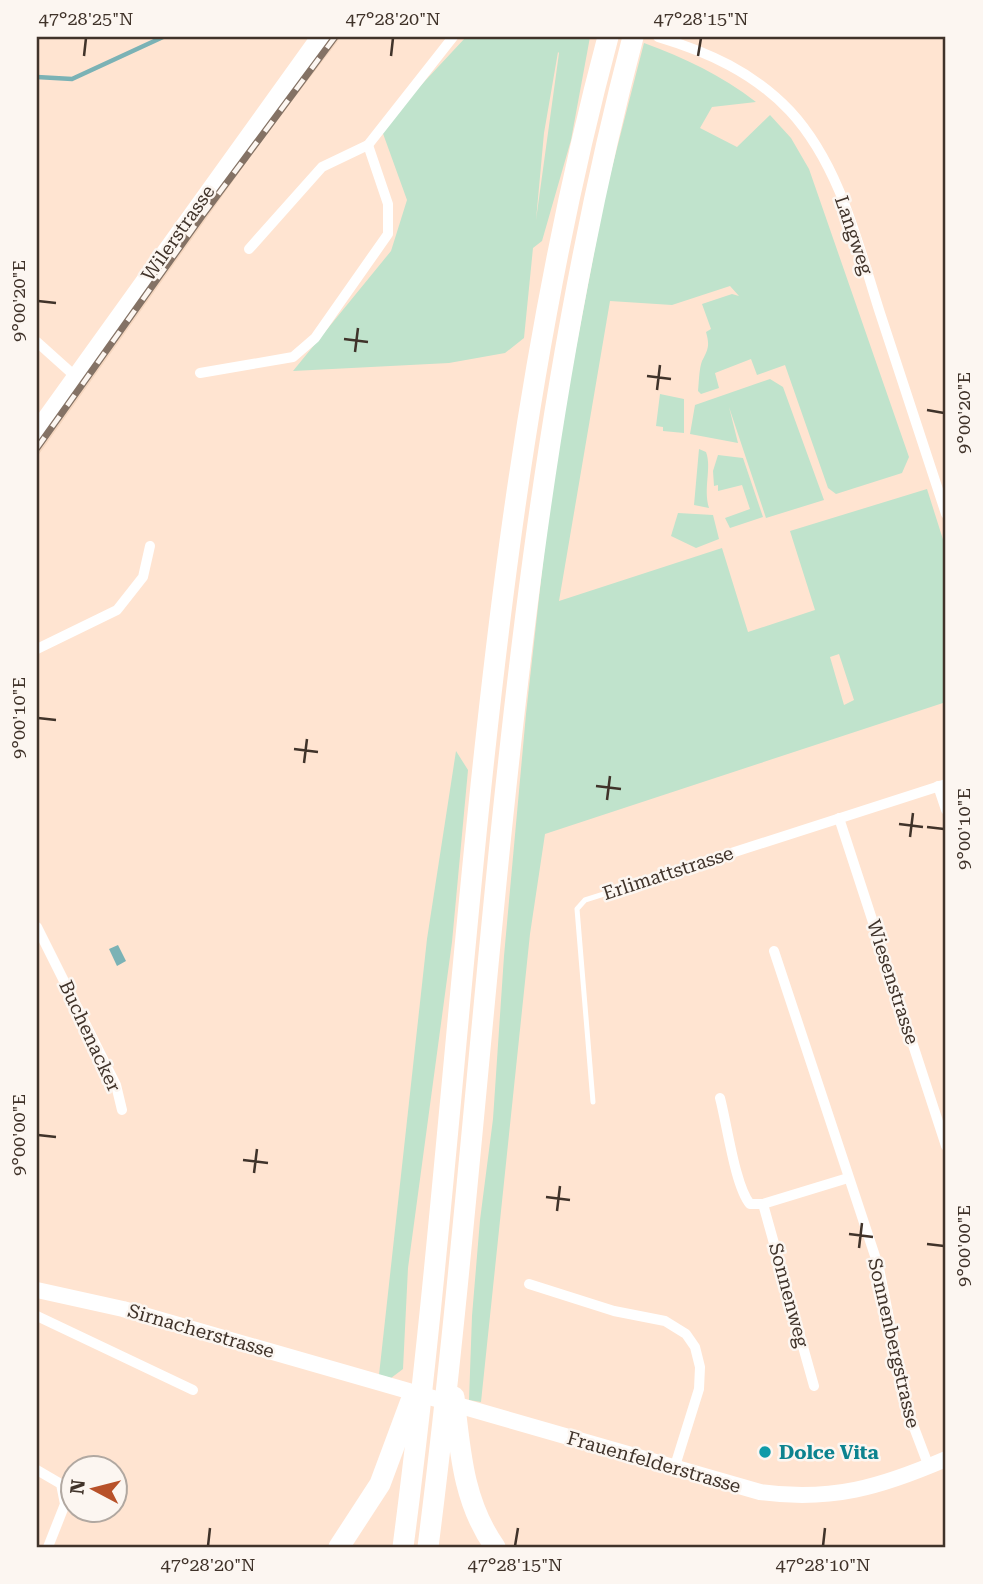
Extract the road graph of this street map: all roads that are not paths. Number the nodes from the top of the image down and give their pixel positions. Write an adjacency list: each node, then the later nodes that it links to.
1 (320, 37): 10 (main road, Wilerstrasse)
2 (453, 37): 6 (street)
3 (608, 37): 31 (highway)
4 (633, 37): 30 (highway)
5 (658, 37): 12 (street, Langweg)
6 (368, 145): 7 (street); 9 (street)
7 (249, 249)
8 (37, 342): 10 (street)
9 (200, 373)
10 (76, 377): 11 (main road, Wilerstrasse)
11 (37, 431)
12 (946, 514)
13 (150, 546): 14 (street)
14 (37, 649)
15 (942, 785): 16 (street); 17 (street, Erlimattstrasse)
16 (946, 810)
17 (839, 818): 18 (street, Erlimattstrasse); 24 (street, Wiesenstrasse)
18 (626, 887): 22 (lane, Erlimattstrasse)
19 (37, 926): 23 (street, Buchenacker)
20 (774, 951): 25 (street, Sonnenbergstrasse)
21 (720, 1098): 26 (street)
22 (593, 1102)
23 (122, 1110)
24 (946, 1146)
25 (848, 1178): 26 (street); 36 (street, Sonnenbergstrasse)
26 (764, 1204): 33 (street, Sonnenweg)
27 (529, 1284): 37 (street)
28 (37, 1290): 32 (street, Sirnacherstrasse)
29 (37, 1316): 34 (street)
30 (450, 1357): 42 (highway); 43 (highway)
31 (425, 1359): 40 (highway); 41 (highway)
32 (364, 1378): 37 (street, Frauenfelderstrasse)
33 (814, 1386)
34 (193, 1390)
35 (946, 1460): 36 (street, Frauenfelderstrasse)
36 (929, 1467): 37 (street, Frauenfelderstrasse)
37 (674, 1469)
38 (37, 1470): 39 (street)
39 (48, 1547)
40 (339, 1547)
41 (403, 1547)
42 (428, 1547)
43 (495, 1547)

